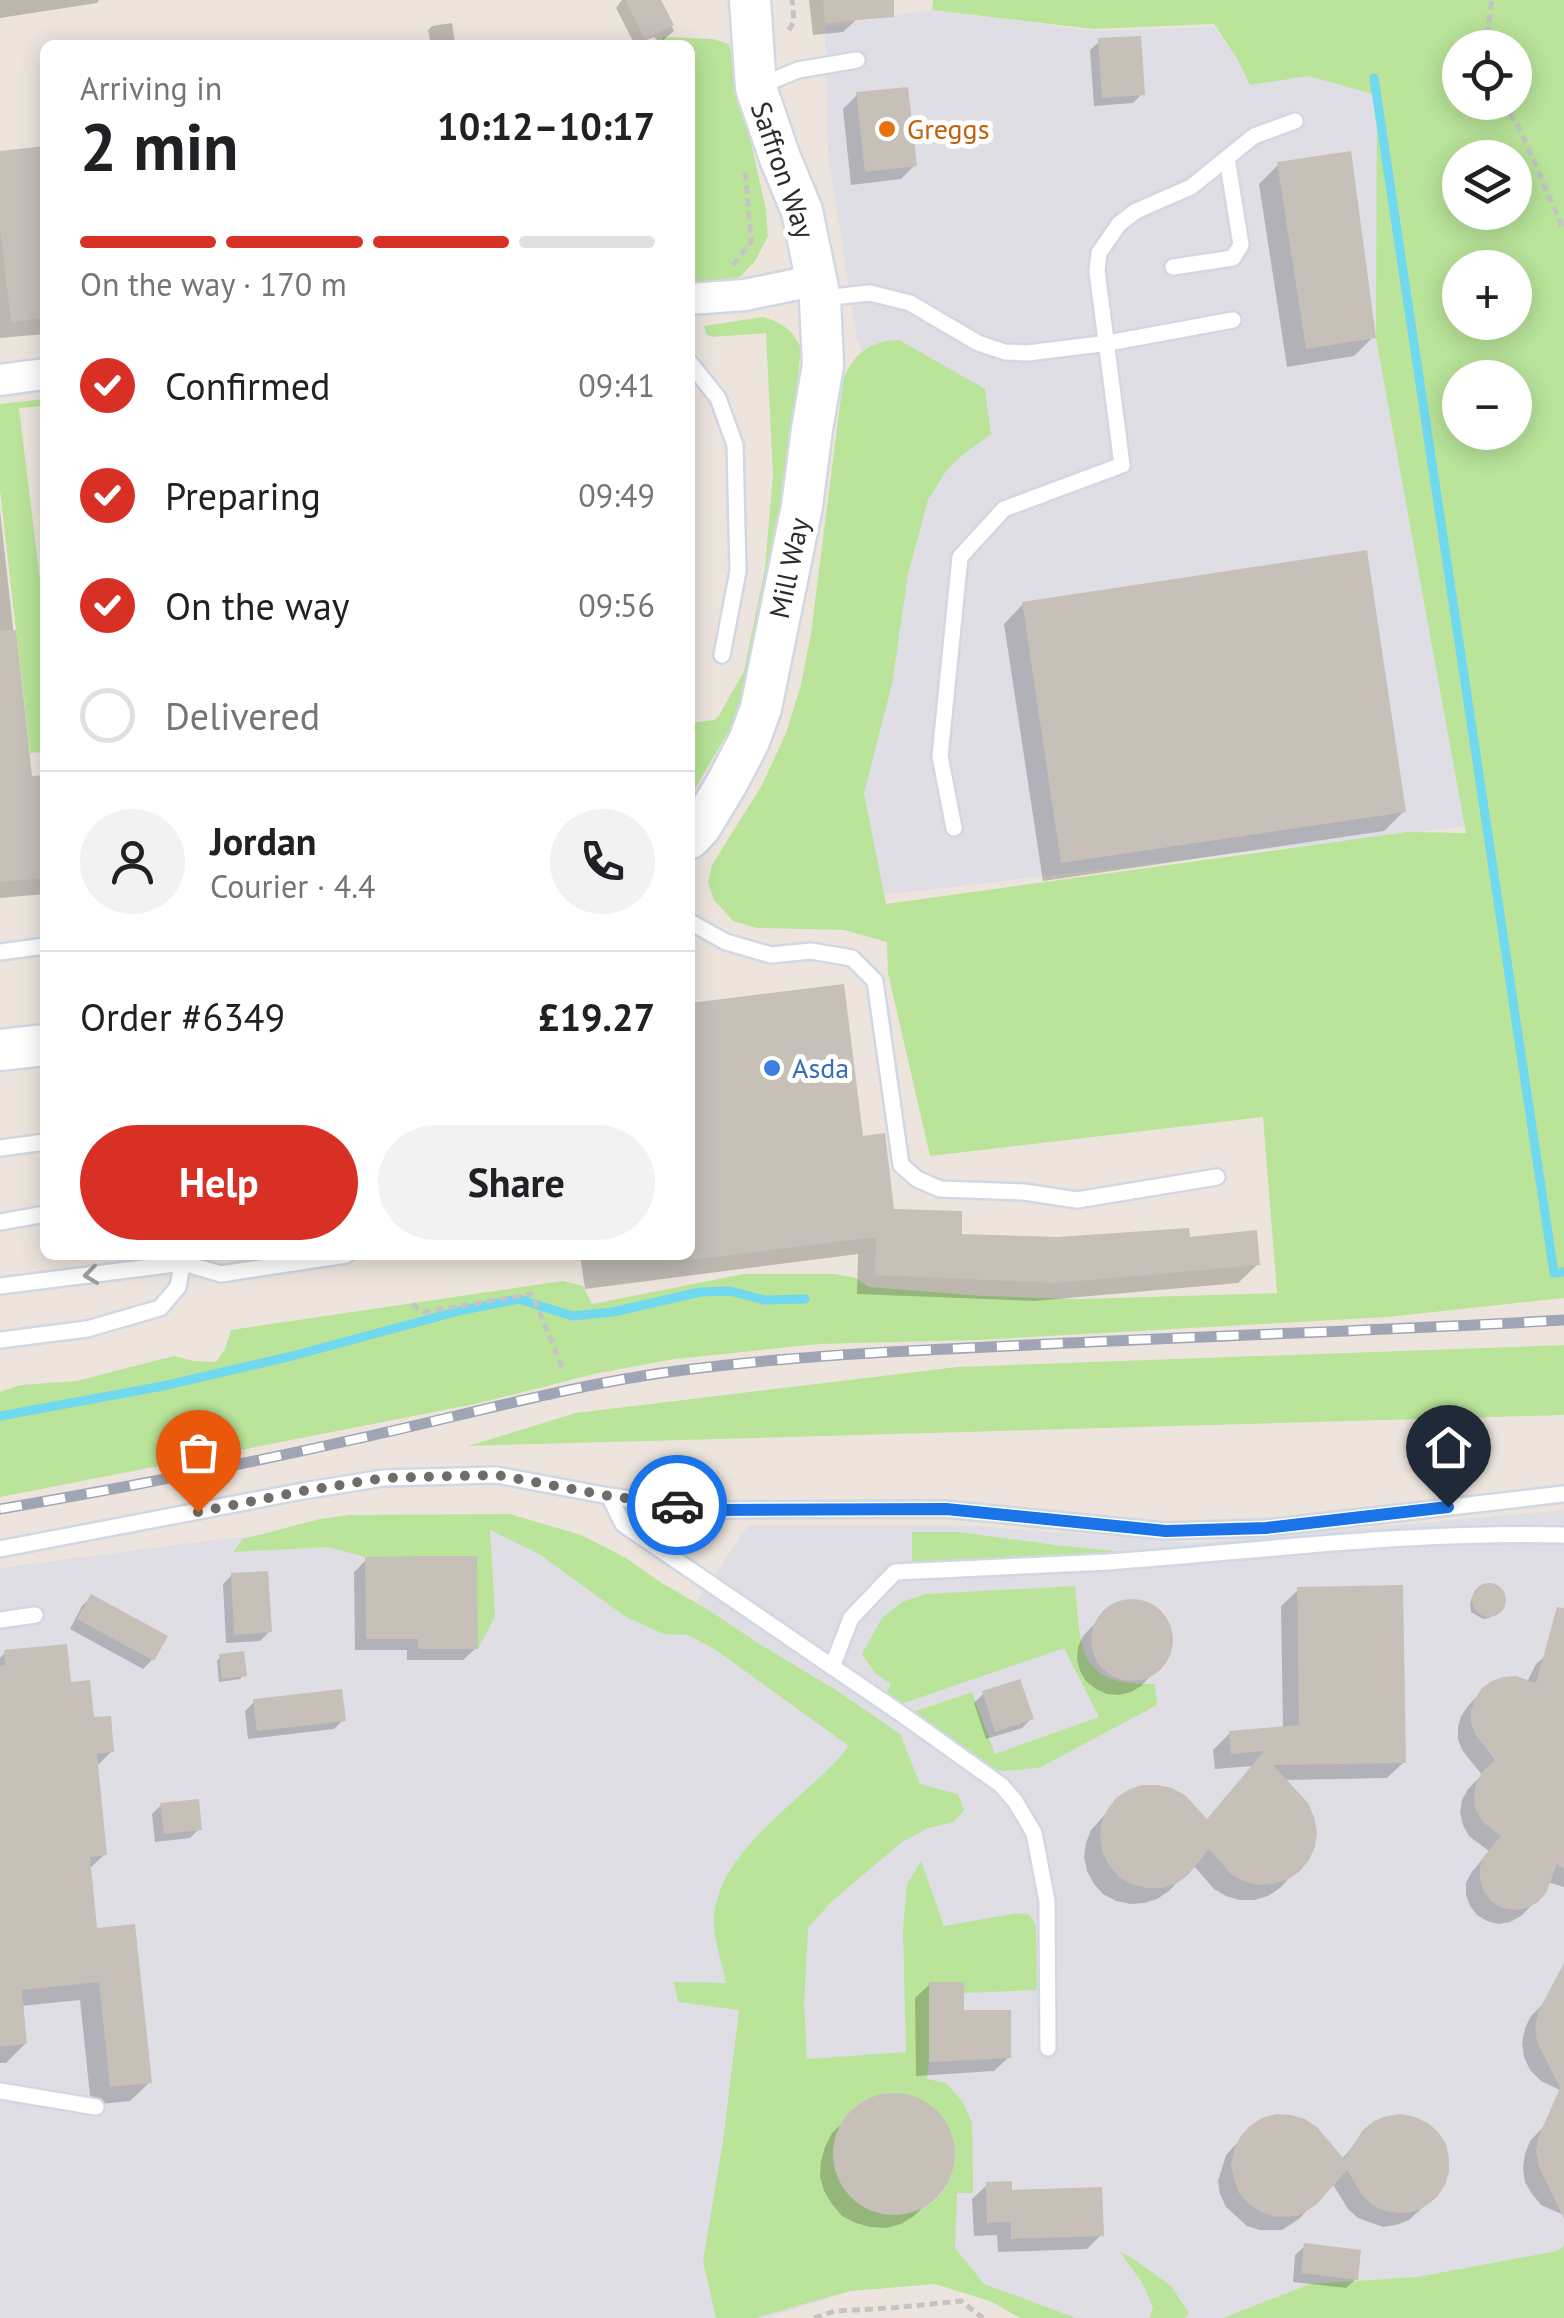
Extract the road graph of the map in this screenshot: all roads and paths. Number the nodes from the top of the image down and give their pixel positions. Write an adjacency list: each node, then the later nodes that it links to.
1 (750, 0): 5 (street, Saffron Way)
2 (1492, 0): 3 (path)
3 (1488, 30)
4 (857, 60): 5 (lane)
5 (756, 88): 12 (street, Saffron Way)
6 (1294, 120): 8 (lane)
7 (1514, 120): 10 (path)
8 (1227, 158): 11 (lane); 16 (lane)
9 (745, 160): 13 (path)
10 (1564, 231)
11 (1173, 267)
12 (818, 289): 13 (street); 16 (lane); 22 (street, Mill Way)
13 (745, 296): 14 (street)
14 (695, 299)
15 (1233, 320): 16 (lane)
16 (1108, 343): 21 (lane)
17 (695, 369): 20 (lane)
18 (40, 375): 19 (street)
19 (0, 380)
20 (722, 655)
21 (954, 828)
22 (695, 832)
23 (695, 925): 30 (lane)
24 (40, 947): 25 (lane)
25 (0, 952)
26 (40, 1045): 27 (street)
27 (0, 1050)
28 (40, 1143): 29 (lane)
29 (0, 1148)
30 (1217, 1177)
31 (40, 1215): 32 (lane)
32 (0, 1222)
33 (176, 1260): 37 (lane, one-way to 37)
34 (183, 1260): 39 (lane)
35 (185, 1260): 36 (lane)
36 (313, 1260)
37 (0, 1286)
38 (412, 1304): 40 (path)
39 (0, 1340)
40 (564, 1369)
41 (1564, 1494): 42 (lane)
42 (609, 1496): 44 (lane); 47 (lane)
43 (1564, 1535): 47 (lane)
44 (0, 1549)
45 (34, 1616): 46 (lane)
46 (0, 1620)
47 (832, 1666): 48 (lane)
48 (1048, 2048)
49 (0, 2091): 50 (lane)
50 (96, 2106)
51 (814, 2318): 52 (path)
52 (983, 2318)

